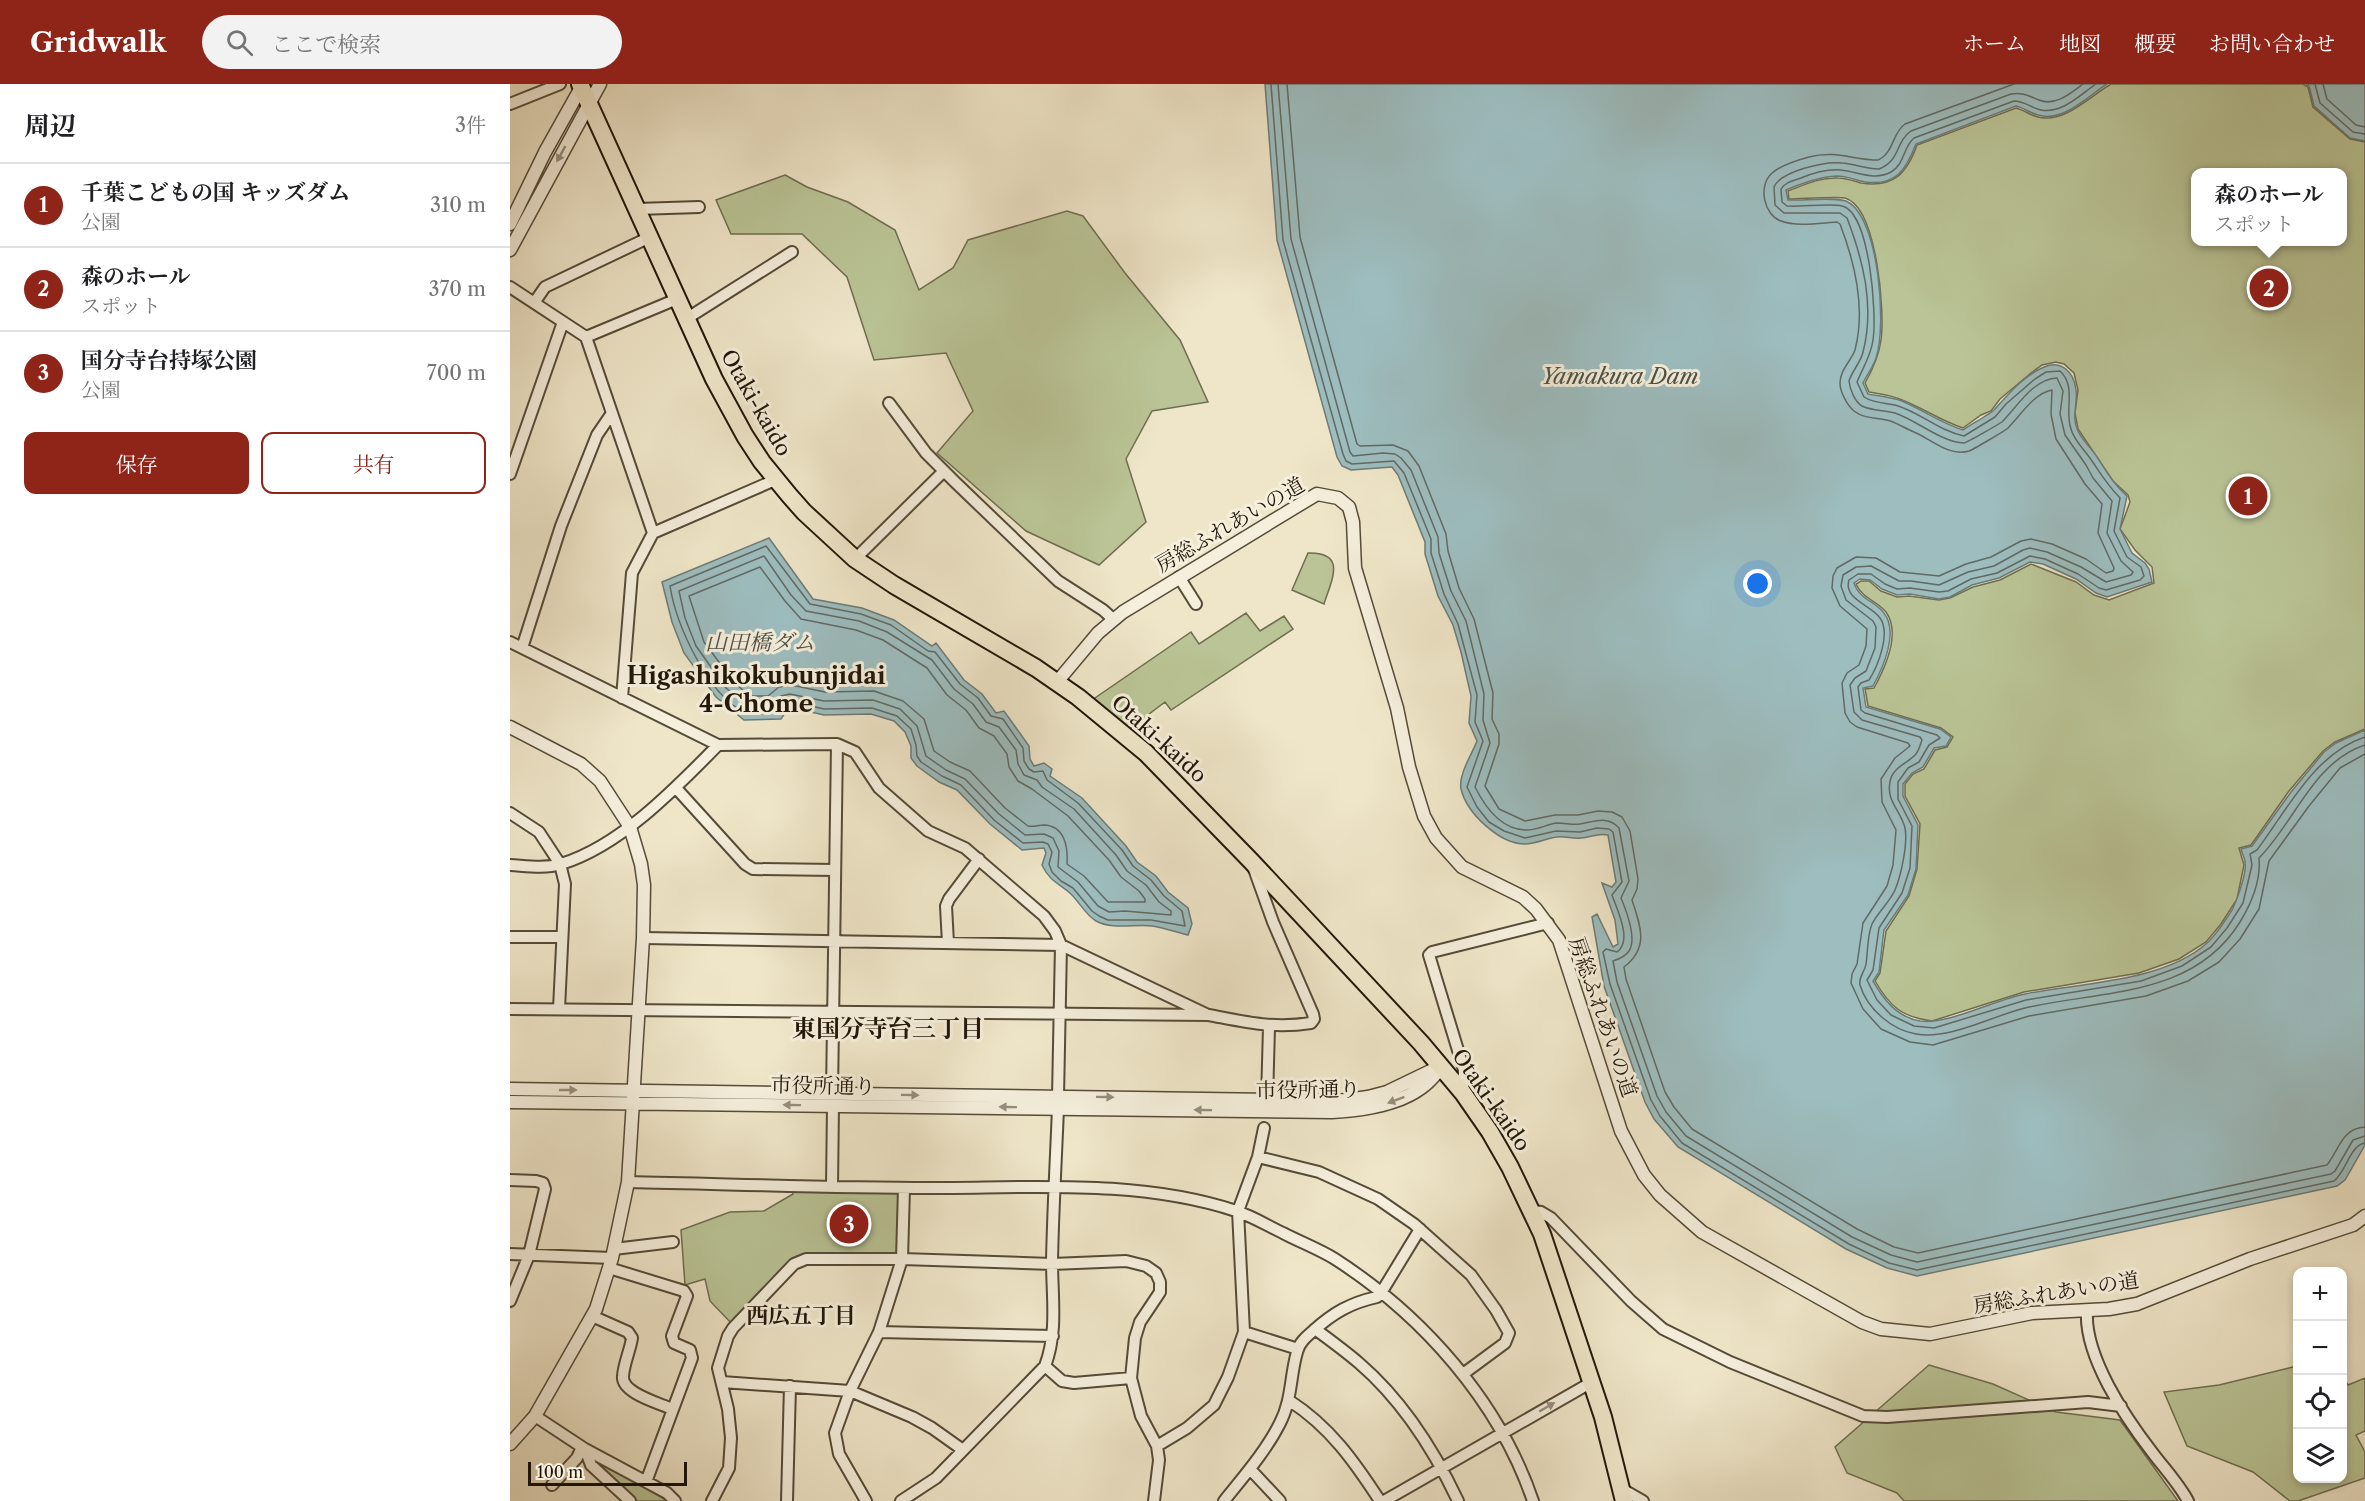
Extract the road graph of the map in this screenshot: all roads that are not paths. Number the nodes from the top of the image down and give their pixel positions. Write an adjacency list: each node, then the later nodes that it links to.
1 (561, 84): 5 (street)
2 (600, 84): 4 (street)
3 (581, 85): 4 (highway, Otaki-kaido); 8 (street)
4 (589, 102): 7 (highway, Otaki-kaido); 10 (street, one-way to 10)
5 (510, 104)
6 (699, 207): 7 (street)
7 (637, 209): 9 (highway, Otaki-kaido)
8 (510, 224)
9 (650, 237): 13 (highway, Otaki-kaido); 14 (street)
10 (510, 250)
11 (792, 252): 15 (street)
12 (510, 287): 14 (street)
13 (677, 299): 15 (highway, Otaki-kaido); 17 (street)
14 (534, 303): 16 (street)
15 (686, 319): 22 (highway, Otaki-kaido)
16 (563, 322): 17 (street); 21 (street)
17 (586, 337): 19 (street)
18 (889, 403): 20 (street)
19 (612, 413): 23 (street); 29 (street)
20 (944, 471): 24 (street); 27 (street)
21 (510, 474)
22 (775, 480): 23 (street); 24 (highway, Otaki-kaido)
23 (653, 533): 31 (street)
24 (855, 559): 30 (highway, Otaki-kaido)
25 (1179, 577): 26 (street); 27 (street, 房総ふれあいの道); 43 (street, 房総ふれあいの道)
26 (1196, 604)
27 (1113, 620): 30 (street, 房総ふれあいの道)
28 (510, 642): 29 (street)
29 (522, 648): 31 (street)
30 (1057, 682): 39 (highway, Otaki-kaido)
31 (622, 698): 34 (street)
32 (510, 728): 37 (street)
33 (837, 744): 34 (street); 38 (street); 42 (street)
34 (718, 746): 35 (street)
35 (676, 788): 37 (street); 42 (street)
36 (510, 813): 40 (street)
37 (630, 827): 40 (street); 46 (street)
38 (979, 859): 48 (street); 49 (street)
39 (1251, 861): 56 (street); 57 (highway, Otaki-kaido)
40 (560, 864): 41 (street); 45 (street)
41 (510, 865)
42 (835, 870): 47 (street)
43 (1548, 924): 60 (street); 85 (street, 房総ふれあいの道)
44 (510, 937): 45 (street)
45 (562, 937): 51 (street)
46 (643, 938): 47 (street); 52 (street)
47 (834, 942): 48 (street); 53 (street)
48 (948, 944): 49 (street)
49 (1061, 945): 54 (street); 55 (street)
50 (510, 1009): 51 (street)
51 (559, 1009): 52 (street)
52 (639, 1010): 53 (street); 59 (street)
53 (833, 1012): 54 (street); 61 (street)
54 (1059, 1014): 55 (street); 64 (street)
55 (1209, 1015): 56 (street)
56 (1269, 1027): 62 (street)
57 (1441, 1066): 60 (highway, Otaki-kaido); 62 (street, 市役所通り); 64 (street, 市役所通り, one-way to 64)
58 (510, 1089): 59 (street, 市役所通り, one-way to 59)
59 (634, 1090): 61 (street, 市役所通り); 65 (street)
60 (1463, 1093): 74 (highway, Otaki-kaido)
61 (832, 1099): 64 (street, 市役所通り); 65 (street, 市役所通り, one-way to 65); 70 (street)
62 (1268, 1100): 64 (street, 市役所通り, one-way to 62)
63 (510, 1102): 65 (street, 市役所通り)
64 (1058, 1102): 72 (street)
65 (634, 1103): 69 (street)
66 (1264, 1128): 67 (street)
67 (1258, 1157): 73 (street); 76 (street)
68 (510, 1180): 79 (street)
69 (627, 1182): 70 (street); 80 (street)
70 (832, 1186): 71 (street)
71 (904, 1188): 72 (street); 81 (street)
72 (1054, 1189): 73 (street); 82 (street)
73 (1238, 1211): 83 (street); 89 (street)
74 (1533, 1211): 96 (highway, Otaki-kaido); 100 (street)
75 (2365, 1216): 85 (street, 房総ふれあいの道)
76 (1420, 1230): 83 (street); 93 (street)
77 (673, 1242): 80 (street)
78 (510, 1254): 79 (street)
79 (529, 1255): 80 (street); 84 (street)
80 (612, 1258): 86 (street); 101 (street)
81 (902, 1259): 82 (street); 88 (street); 95 (street)
82 (1052, 1264): 90 (street); 94 (street)
83 (1381, 1293): 87 (street); 93 (street)
84 (510, 1301)
85 (2087, 1311): 100 (street)
86 (592, 1316): 101 (street); 102 (street)
87 (1315, 1329): 91 (street); 108 (street)
88 (879, 1332): 90 (street); 98 (street)
89 (1244, 1332): 91 (street); 105 (street)
90 (1053, 1336): 92 (street)
91 (1298, 1349): 99 (street)
92 (1046, 1366): 94 (street); 107 (street)
93 (1463, 1374): 103 (street)
94 (1131, 1378): 105 (street)
95 (722, 1382): 97 (street); 115 (street)
96 (1592, 1382): 103 (street, one-way to 96); 112 (highway, Otaki-kaido)
97 (790, 1386): 98 (street); 116 (street)
98 (850, 1391): 107 (street); 117 (street)
99 (1290, 1401): 109 (street); 122 (street)
100 (2121, 1406): 127 (street)
101 (672, 1409): 110 (street)
102 (535, 1416): 104 (street); 106 (street)
103 (1502, 1433): 108 (street); 125 (street)
104 (510, 1444)
105 (1157, 1446): 119 (street)
106 (584, 1448): 110 (street); 111 (street); 113 (street)
107 (963, 1450): 118 (street)
108 (1442, 1467): 123 (street); 124 (street)
109 (1250, 1469): 120 (street); 121 (street)
110 (646, 1482): 114 (street)
111 (552, 1485)
112 (1623, 1495): 126 (street)
113 (630, 1501)
114 (675, 1501)
115 (712, 1501)
116 (787, 1501)
117 (866, 1501)
118 (902, 1501)
119 (1154, 1501)
120 (1224, 1501)
121 (1280, 1501)
122 (1380, 1501)
123 (1384, 1501)
124 (1458, 1501)
125 (1533, 1501)
126 (1643, 1501)
127 (2188, 1501)

